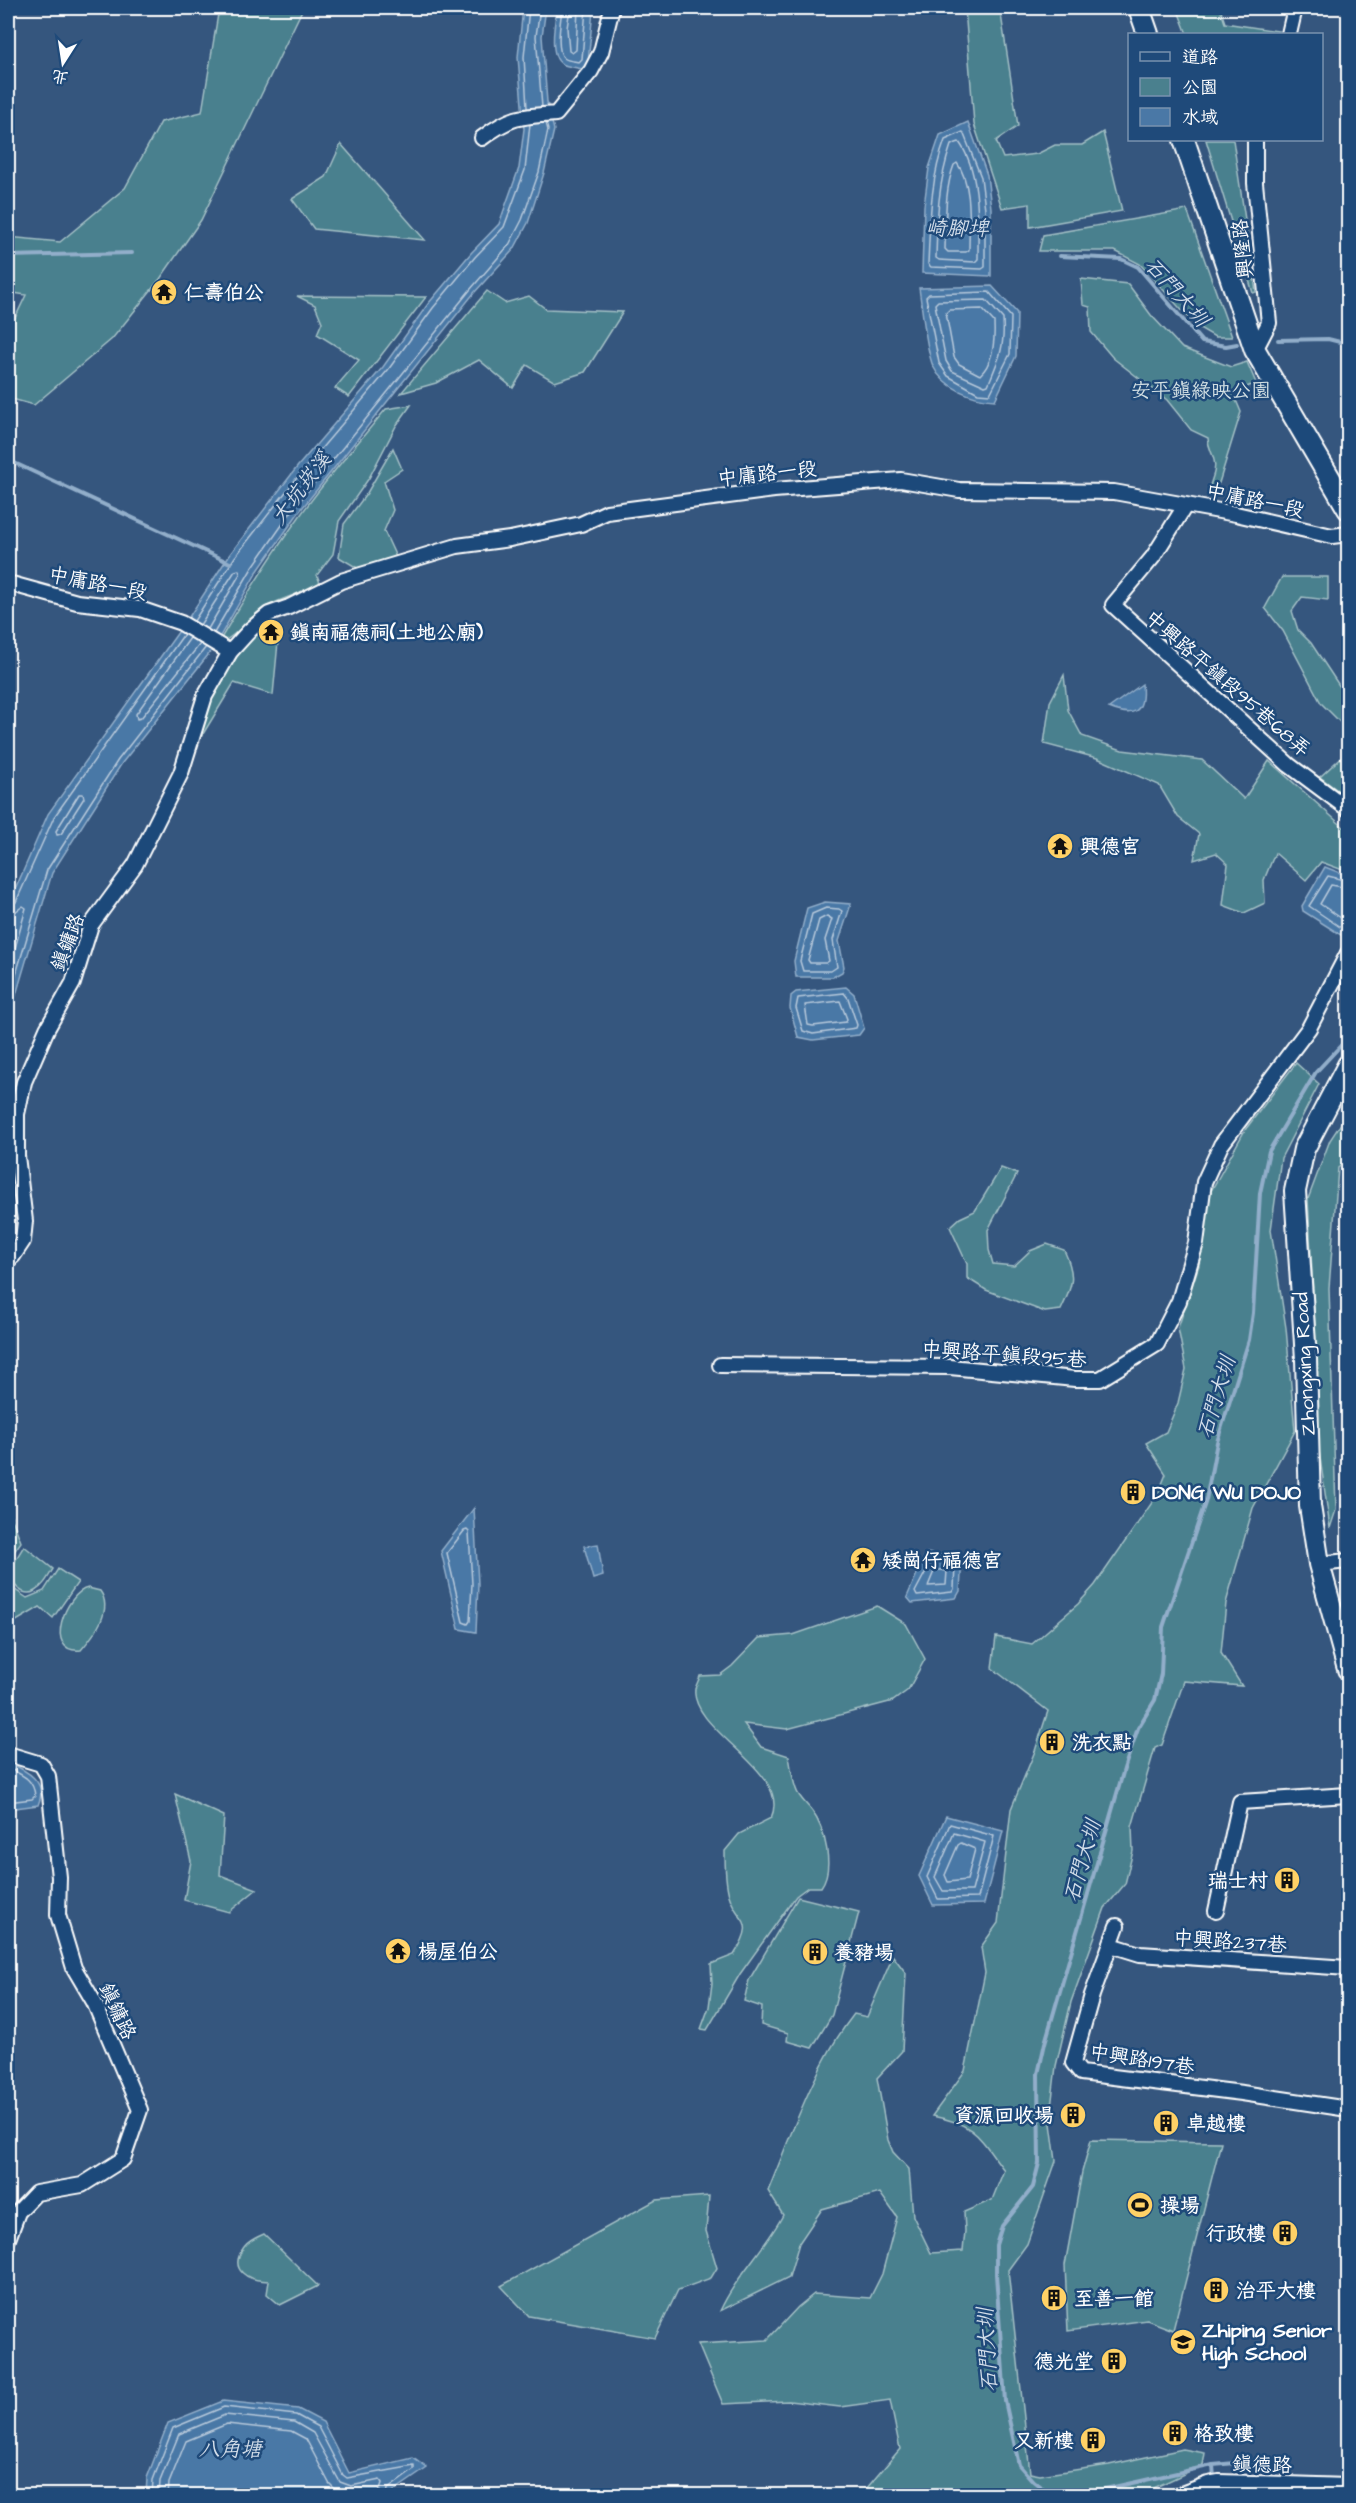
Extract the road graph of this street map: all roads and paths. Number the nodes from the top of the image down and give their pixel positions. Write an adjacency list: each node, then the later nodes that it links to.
1 (612, 8): 6 (street)
2 (1139, 8): 4 (street)
3 (1295, 8): 5 (street)
4 (1148, 33)
5 (1289, 33)
6 (482, 138)
7 (1184, 141): 9 (street)
8 (1255, 141): 9 (street, 興隆路)
9 (1255, 350): 11 (street)
10 (1185, 506): 12 (street, 中庸路一段); 14 (street, 中庸路一段); 15 (street, 中興路平鎮段95巷68弄)
11 (1348, 509)
12 (1348, 534)
13 (8, 583): 14 (street, 中庸路一段)
14 (225, 649): 18 (street, 鎮鏞路)
15 (1348, 809)
16 (1348, 953): 19 (street, 中興路平鎮段95巷)
17 (1348, 1065): 21 (street, Zhongxing Road)
18 (8, 1260)
19 (720, 1365)
20 (1348, 1561): 21 (street)
21 (1319, 1564): 22 (street, Zhongxing Road)
22 (1348, 1669)
23 (8, 1754): 30 (street, 鎮鏞路)
24 (1348, 1795): 25 (street)
25 (1216, 1911)
26 (1117, 1926): 27 (street, 中興路197巷)
27 (1111, 1945): 28 (street, 中興路237巷); 29 (street, 中興路197巷)
28 (1348, 1968)
29 (1348, 2109)
30 (8, 2239)
31 (1348, 2486): 32 (street, 鎮德路)
32 (1176, 2496)

